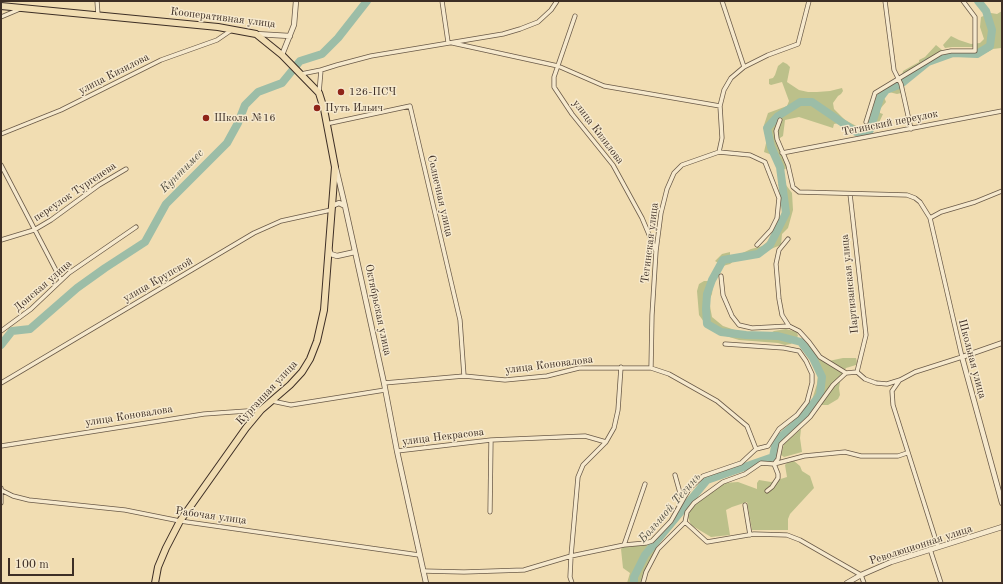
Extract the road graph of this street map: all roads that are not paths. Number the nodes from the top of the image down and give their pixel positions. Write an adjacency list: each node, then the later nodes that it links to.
1 (97, 1): 11 (street)
2 (296, 1): 16 (street)
3 (442, 1): 17 (street)
4 (557, 1): 17 (street)
5 (722, 1): 20 (street)
6 (809, 1): 20 (street)
7 (885, 1): 23 (street)
8 (963, 1): 23 (street)
9 (1, 6): 10 (main road, Кооперативная улица)
10 (23, 8): 11 (main road, Кооперативная улица); 13 (street)
11 (98, 15): 14 (main road, Кооперативная улица)
12 (575, 16): 19 (street, улица Кизилова)
13 (1, 17)
14 (233, 29): 15 (main road, Кооперативная улица); 31 (street, улица Кизилова)
15 (256, 34): 16 (street, Кооперативная улица); 18 (main road)
16 (290, 36): 18 (street)
17 (448, 42): 19 (street); 21 (street)
18 (282, 55): 22 (main road)
19 (558, 66): 25 (street); 48 (street, улица Кизилова)
20 (744, 67): 25 (street)
21 (321, 70): 22 (street); 24 (street)
22 (301, 74): 24 (main road)
23 (898, 78): 28 (street); 30 (street)
24 (319, 93): 29 (main road, Октябрьская улица)
25 (720, 106): 32 (street)
26 (1002, 111): 30 (street, Тегинский переулок)
27 (780, 120): 33 (street)
28 (866, 122)
29 (326, 124): 35 (main road, Октябрьская улица); 63 (street, Солнечная улица)
30 (911, 129): 33 (street, Тегинский переулок)
31 (1, 134)
32 (719, 152): 47 (street, Тегинская улица); 48 (street, Тегинская улица)
33 (782, 153): 38 (street, Школьная улица)
34 (1, 164): 43 (street, переулок Тургенева)
35 (336, 166): 39 (street, Октябрьская улица); 40 (main road, Курганная улица)
36 (126, 169): 43 (street, переулок Тургенева)
37 (1002, 191): 41 (street)
38 (850, 194): 41 (street, Школьная улица); 61 (street, Партизанская улица)
39 (345, 206): 40 (street); 49 (street, Октябрьская улица)
40 (332, 208): 46 (main road, Курганная улица); 65 (street, улица Крупской)
41 (930, 218): 58 (street, Школьная улица)
42 (136, 227): 53 (street, Донская улица)
43 (34, 230): 45 (street, переулок Тургенева); 53 (street, переулок Тургенева)
44 (788, 239): 54 (street)
45 (1, 240)
46 (329, 243): 50 (street); 51 (main road, Курганная улица)
47 (757, 245)
48 (656, 251): 60 (street, Тегинская улица)
49 (355, 252): 50 (street); 66 (street, Октябрьская улица)
50 (337, 256): 51 (street)
51 (327, 273): 68 (main road, Курганная улица)
52 (721, 276): 54 (street)
53 (61, 280): 55 (street, Донская улица)
54 (789, 326): 62 (street)
55 (1, 331)
56 (1002, 343): 58 (street)
57 (725, 344): 73 (street)
58 (962, 357): 64 (street); 83 (street, Школьная улица)
59 (621, 367): 60 (street, улица Коновалова); 63 (street, улица Коновалова); 71 (street)
60 (651, 368): 73 (street, улица Коновалова)
61 (857, 372): 62 (street); 64 (street)
62 (846, 373): 76 (street)
63 (464, 376): 66 (street, улица Коновалова)
64 (900, 380): 75 (street)
65 (1, 383)
66 (384, 383): 67 (street, Октябрьская улица)
67 (385, 390): 68 (street); 74 (street, Октябрьская улица)
68 (272, 401): 69 (main road, Курганная улица)
69 (261, 410): 72 (street, улица Коновалова); 86 (main road, Курганная улица)
70 (491, 440): 71 (street, улица Некрасова); 74 (street, улица Некрасова); 85 (street, улица Некрасова)
71 (606, 442): 94 (street)
72 (1, 446)
73 (756, 449): 81 (street)
74 (397, 451): 93 (street, Октябрьская улица)
75 (907, 453): 76 (street); 91 (street)
76 (774, 464): 80 (street); 87 (street)
77 (674, 475): 81 (street)
78 (645, 484): 90 (street)
79 (1, 489): 82 (street); 86 (street, Рабочая улица)
80 (767, 491)
81 (682, 500): 90 (street)
82 (1, 503)
83 (1002, 503)
84 (745, 505): 89 (street)
85 (490, 512)
86 (180, 521): 93 (street, Рабочая улица); 97 (main road, Курганная улица)
87 (685, 522): 89 (street); 100 (street)
88 (1002, 527): 91 (street, Революционная улица)
89 (750, 535): 96 (street)
90 (624, 545): 94 (street)
91 (938, 547): 92 (street, Революционная улица)
92 (930, 550): 96 (street, Революционная улица); 103 (street)
93 (419, 555): 95 (street, Октябрьская улица)
94 (570, 556): 95 (street); 99 (street)
95 (423, 571): 98 (street, Октябрьская улица)
96 (860, 575): 101 (street, Революционная улица); 102 (street)
97 (155, 583)
98 (426, 583)
99 (572, 583)
100 (643, 583)
101 (847, 583)
102 (864, 583)
103 (941, 583)

